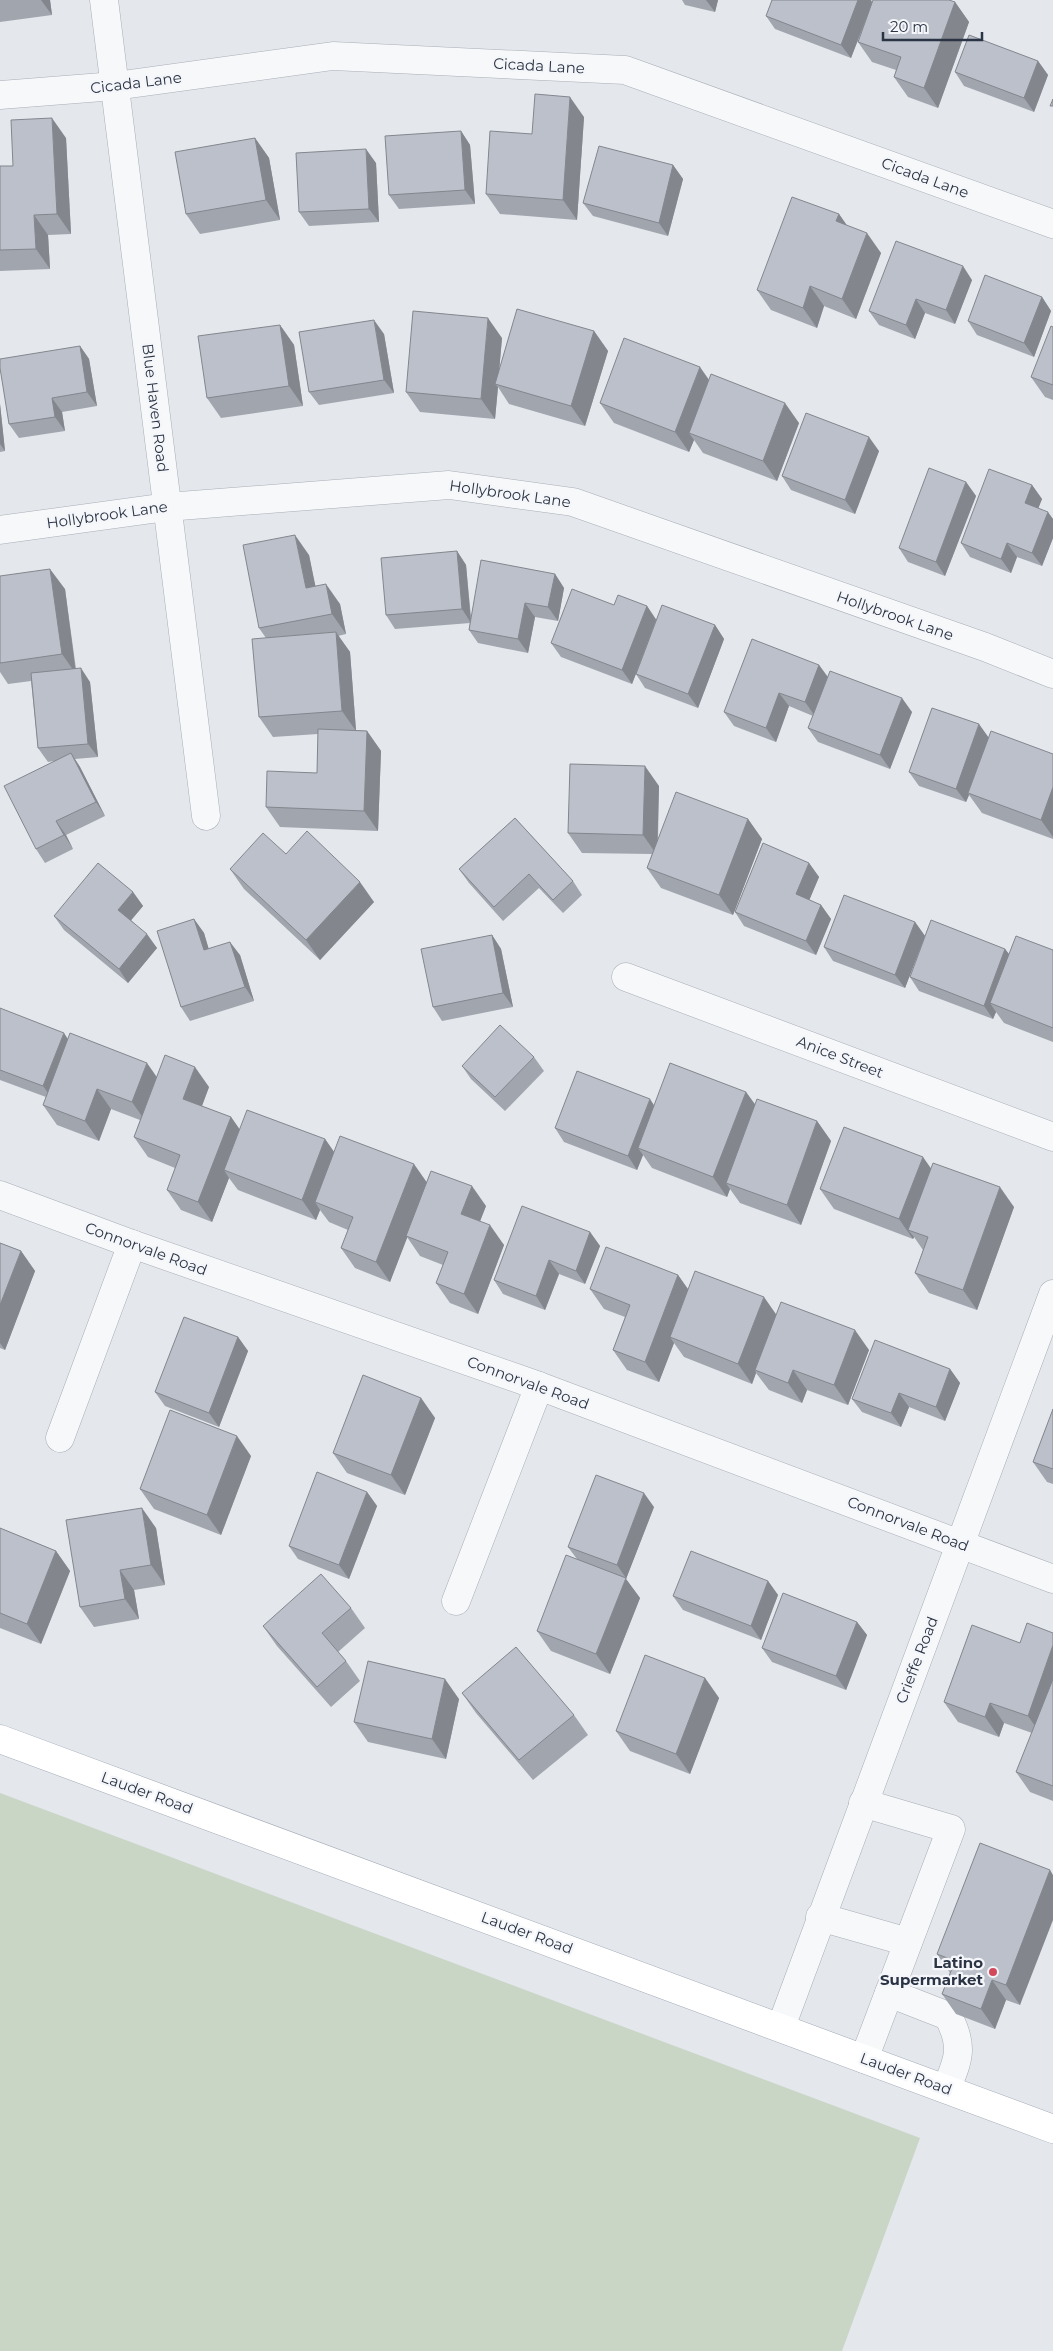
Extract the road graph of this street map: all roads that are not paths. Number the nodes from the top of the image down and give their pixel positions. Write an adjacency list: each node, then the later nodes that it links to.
1 (104, 0): 2 (street, Blue Haven Road)
2 (115, 86): 3 (street, Cicada Lane); 4 (street, Cicada Lane); 5 (street, Blue Haven Road)
3 (0, 95)
4 (1053, 224)
5 (167, 507): 6 (street, Hollybrook Lane); 7 (street, Hollybrook Lane); 8 (street, Blue Haven Road)
6 (0, 530)
7 (1053, 674)
8 (206, 816)
9 (626, 977): 10 (street, Anice Street)
10 (1053, 1137)
11 (0, 1195): 12 (street, Connorvale Road)
12 (132, 1244): 14 (street, Connorvale Road); 15 (street)
13 (1053, 1294): 16 (street, Crieffe Road)
14 (540, 1386): 16 (street, Connorvale Road); 18 (street)
15 (60, 1438)
16 (960, 1544): 17 (street, Connorvale Road); 20 (street, Crieffe Road)
17 (1053, 1579)
18 (456, 1601)
19 (0, 1739): 24 (main road, Lauder Road)
20 (863, 1803): 21 (street, Crieffe Road); 22 (street)
21 (820, 1917): 22 (street); 24 (street, Crieffe Road)
22 (908, 1942): 23 (street)
23 (889, 1993): 25 (street); 26 (street)
24 (781, 2027): 25 (main road, Lauder Road)
25 (864, 2059): 26 (main road, Lauder Road)
26 (946, 2089): 27 (main road, Lauder Road)
27 (1053, 2129)

